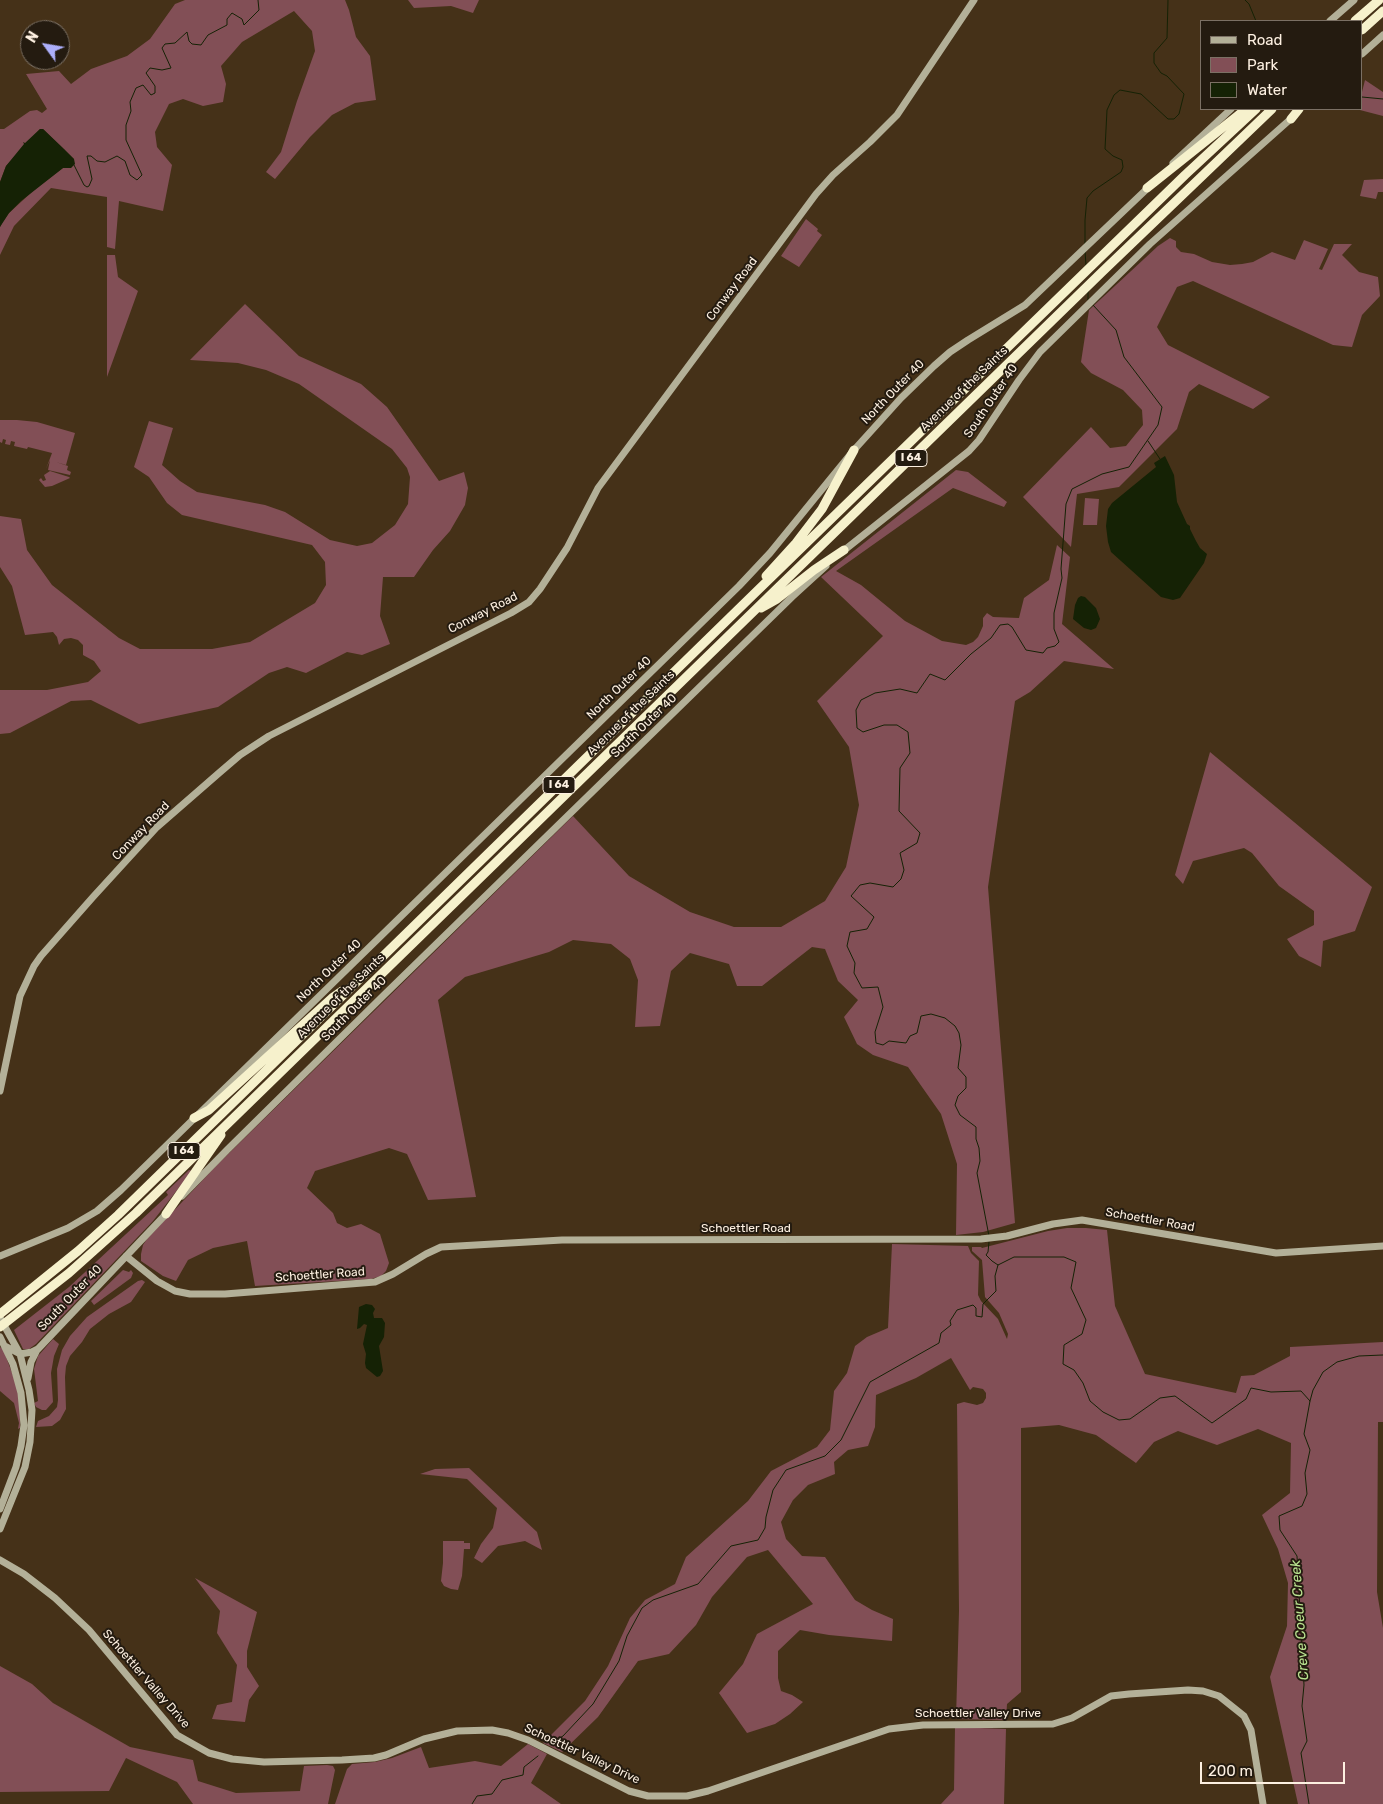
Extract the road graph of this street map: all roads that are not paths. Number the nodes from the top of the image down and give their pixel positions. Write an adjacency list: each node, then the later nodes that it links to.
1 (974, 0): 22 (street, Conway Road)
2 (1354, 0): 5 (street)
3 (1379, 0): 6 (highway)
4 (1383, 11): 7 (highway)
5 (1331, 20)
6 (1356, 20)
7 (1363, 30)
8 (1383, 35): 9 (street)
9 (1363, 53)
10 (1230, 110): 16 (street, North Outer 40)
11 (1245, 110): 16 (highway)
12 (1255, 110): 19 (highway, Avenue of the Saints / I 64)
13 (1271, 110): 20 (highway, Avenue of the Saints / I 64)
14 (1300, 110): 15 (highway)
15 (1291, 119): 18 (street, South Outer 40)
16 (1148, 188): 17 (street, North Outer 40)
17 (854, 450): 19 (highway); 23 (street, North Outer 40)
18 (844, 550): 20 (highway); 25 (street, South Outer 40)
19 (757, 591): 21 (highway, Avenue of the Saints / I 64)
20 (748, 616): 24 (highway, Avenue of the Saints / I 64)
21 (361, 979): 23 (highway); 29 (highway, Avenue of the Saints / I 64)
22 (0, 1091)
23 (194, 1118): 27 (street, North Outer 40)
24 (231, 1121): 25 (highway); 31 (highway, Avenue of the Saints / I 64)
25 (166, 1214): 28 (street, South Outer 40)
26 (1383, 1246): 28 (street, Schoettler Road)
27 (0, 1256)
28 (126, 1256): 34 (street, South Outer 40)
29 (0, 1314)
30 (0, 1318): 35 (street)
31 (0, 1327)
32 (0, 1337): 33 (street)
33 (6, 1348): 35 (street); 37 (street)
34 (38, 1348): 35 (street, South Outer 40); 36 (street)
35 (20, 1354): 36 (street)
36 (28, 1388): 38 (street)
37 (0, 1509)
38 (0, 1529)
39 (0, 1560): 40 (street, Schoettler Valley Drive)
40 (11, 1567): 41 (street); 42 (street, Schoettler Valley Drive)
41 (0, 1570)
42 (1263, 1804)

